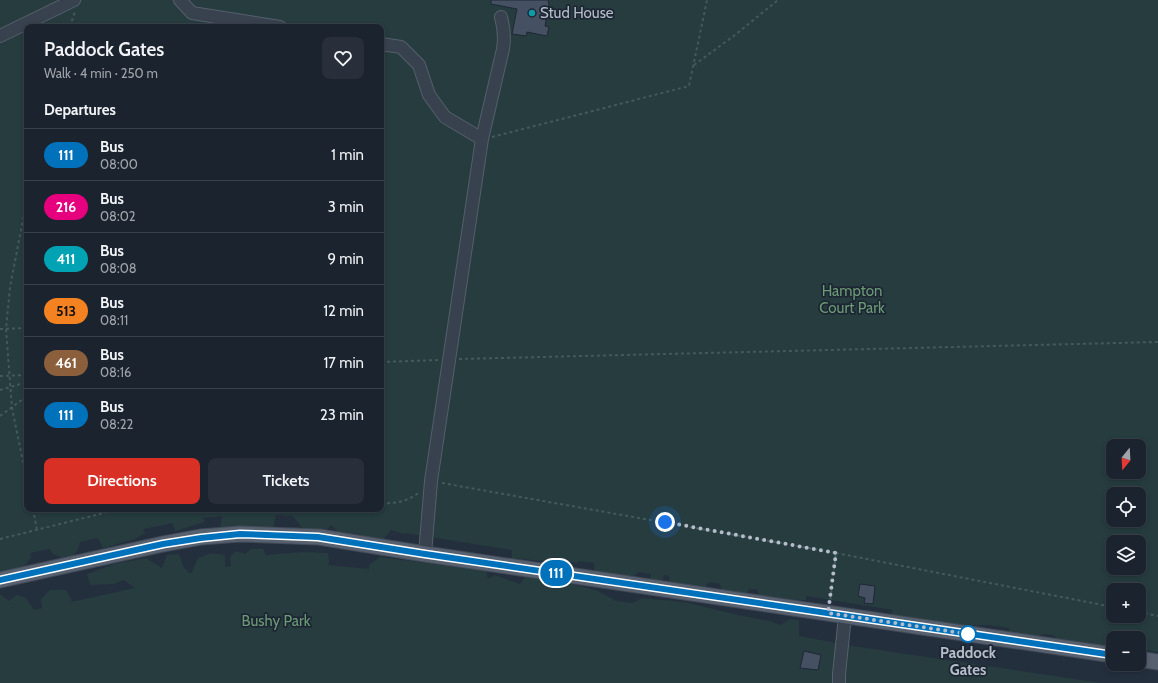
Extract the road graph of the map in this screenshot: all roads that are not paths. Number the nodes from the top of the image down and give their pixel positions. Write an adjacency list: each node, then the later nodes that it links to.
1 (180, 0): 5 (lane)
2 (75, 3): 4 (lane)
3 (501, 17): 9 (lane)
4 (27, 24)
5 (261, 24)
6 (24, 25): 7 (lane)
7 (0, 36)
8 (384, 44): 9 (lane)
9 (482, 140): 10 (lane)
10 (425, 554): 11 (main road); 12 (main road)
11 (0, 580)
12 (845, 616): 13 (main road); 16 (lane)
13 (1106, 654)
14 (1146, 660): 15 (main road)
15 (1158, 662)
16 (839, 683)

